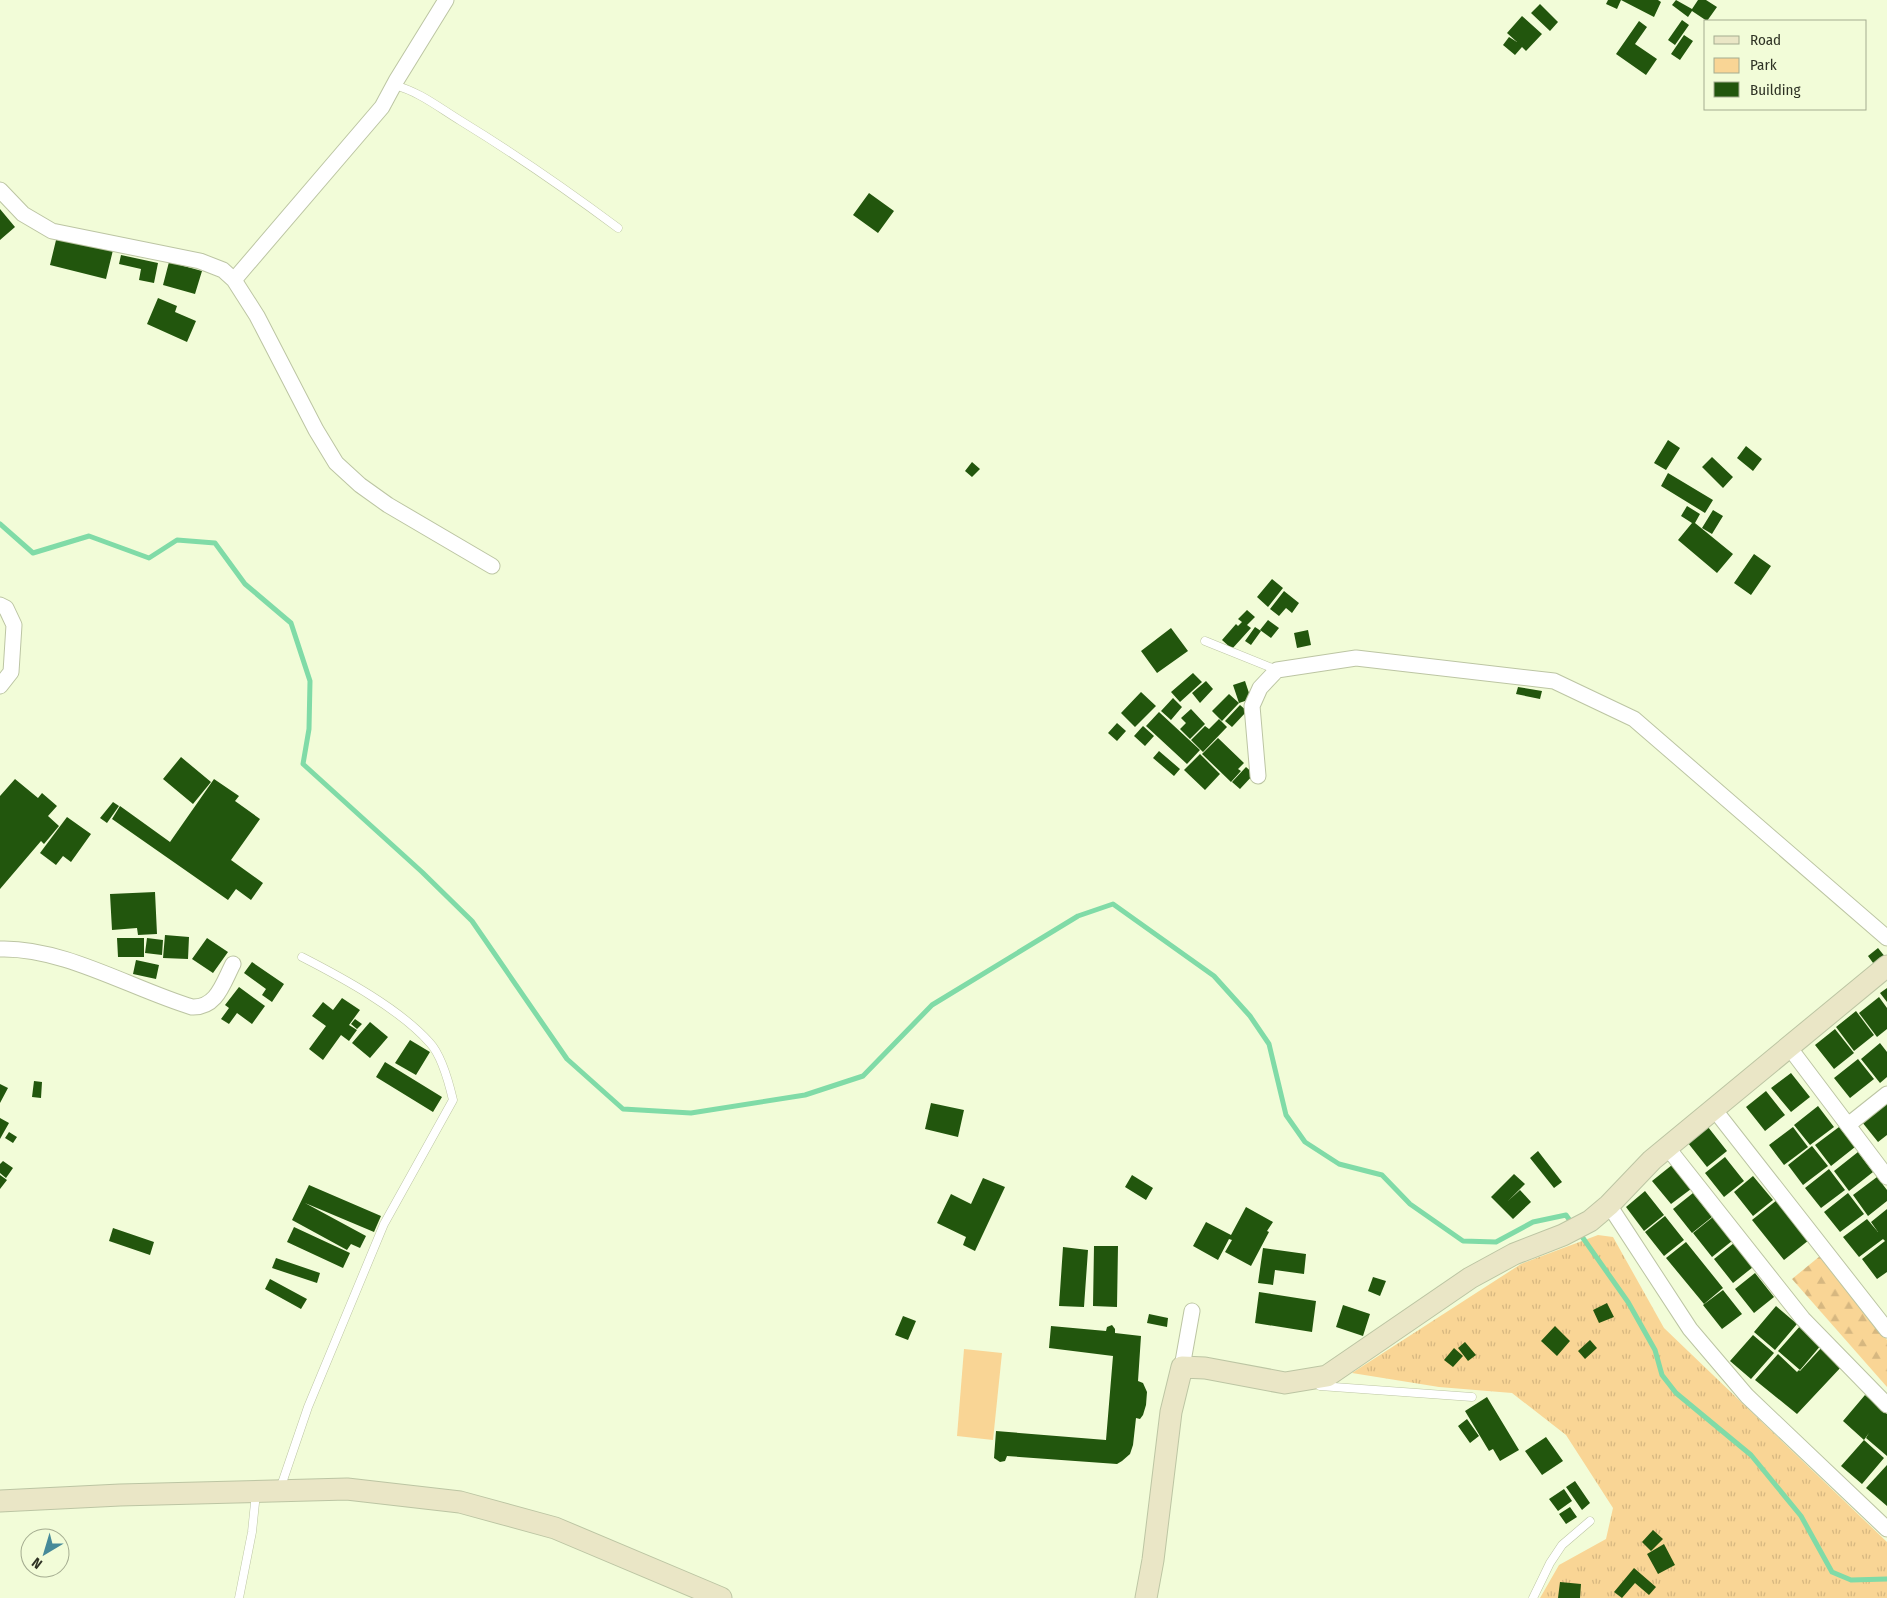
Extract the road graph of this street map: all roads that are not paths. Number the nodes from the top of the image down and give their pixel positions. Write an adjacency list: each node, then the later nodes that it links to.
1 (446, 0): 2 (street)
2 (394, 85): 4 (lane); 5 (street)
3 (0, 190): 5 (street)
4 (618, 228)
5 (234, 280): 6 (street)
6 (492, 566)
7 (0, 605): 10 (street)
8 (1205, 641): 9 (lane)
9 (1276, 670): 11 (street); 12 (street)
10 (0, 686)
11 (1258, 776)
12 (1887, 938)
13 (0, 949): 15 (street)
14 (302, 957): 31 (lane)
15 (233, 964)
16 (1887, 966): 17 (street)
17 (1789, 1047): 19 (street); 20 (street)
18 (1887, 1094): 20 (street)
19 (1714, 1109): 21 (street); 25 (street)
20 (1848, 1125): 22 (street)
21 (1668, 1147): 23 (street); 29 (street)
22 (1887, 1177)
23 (1609, 1205): 27 (street); 34 (street)
24 (1192, 1311): 26 (street)
25 (1887, 1330)
26 (1182, 1366): 27 (street); 37 (street)
27 (1285, 1383): 28 (lane)
28 (1472, 1397)
29 (1887, 1405)
30 (256, 1491): 31 (street); 32 (street); 35 (lane)
31 (279, 1491): 36 (street)
32 (0, 1501)
33 (1590, 1521): 38 (lane)
34 (1887, 1529)
35 (239, 1598)
36 (721, 1598)
37 (1146, 1598)
38 (1533, 1598)

